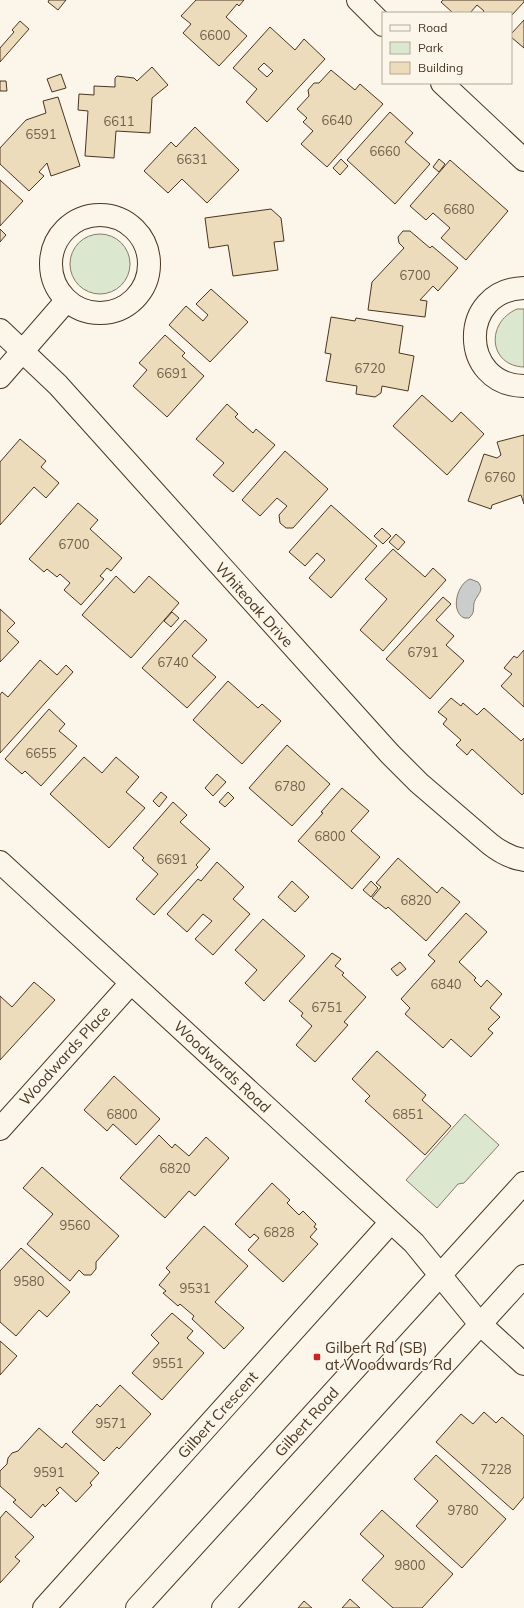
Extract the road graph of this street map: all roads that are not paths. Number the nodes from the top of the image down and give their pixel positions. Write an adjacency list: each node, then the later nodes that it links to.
1 (358, 0): 2 (street)
2 (382, 24)
3 (443, 84): 4 (street)
4 (524, 160)
5 (524, 288): 10 (street)
6 (68, 300): 6 (street); 8 (street)
7 (0, 330): 8 (street, Whiteoak Drive)
8 (23, 351): 9 (street); 11 (street, Whiteoak Drive)
9 (0, 377)
10 (524, 386)
11 (524, 860)
12 (0, 862): 13 (street, Woodwards Road)
13 (131, 983): 14 (street, Woodwards Place); 16 (street, Woodwards Road)
14 (0, 1129)
15 (524, 1183): 17 (street, Gilbert Road)
16 (391, 1222): 17 (street, Woodwards Road); 21 (street, Gilbert Crescent)
17 (440, 1276): 19 (street, Woodwards Road); 22 (street, Gilbert Road)
18 (524, 1276): 19 (street)
19 (480, 1324): 20 (street, Woodwards Road); 23 (street)
20 (524, 1364)
21 (44, 1608)
22 (137, 1608)
23 (223, 1608)

